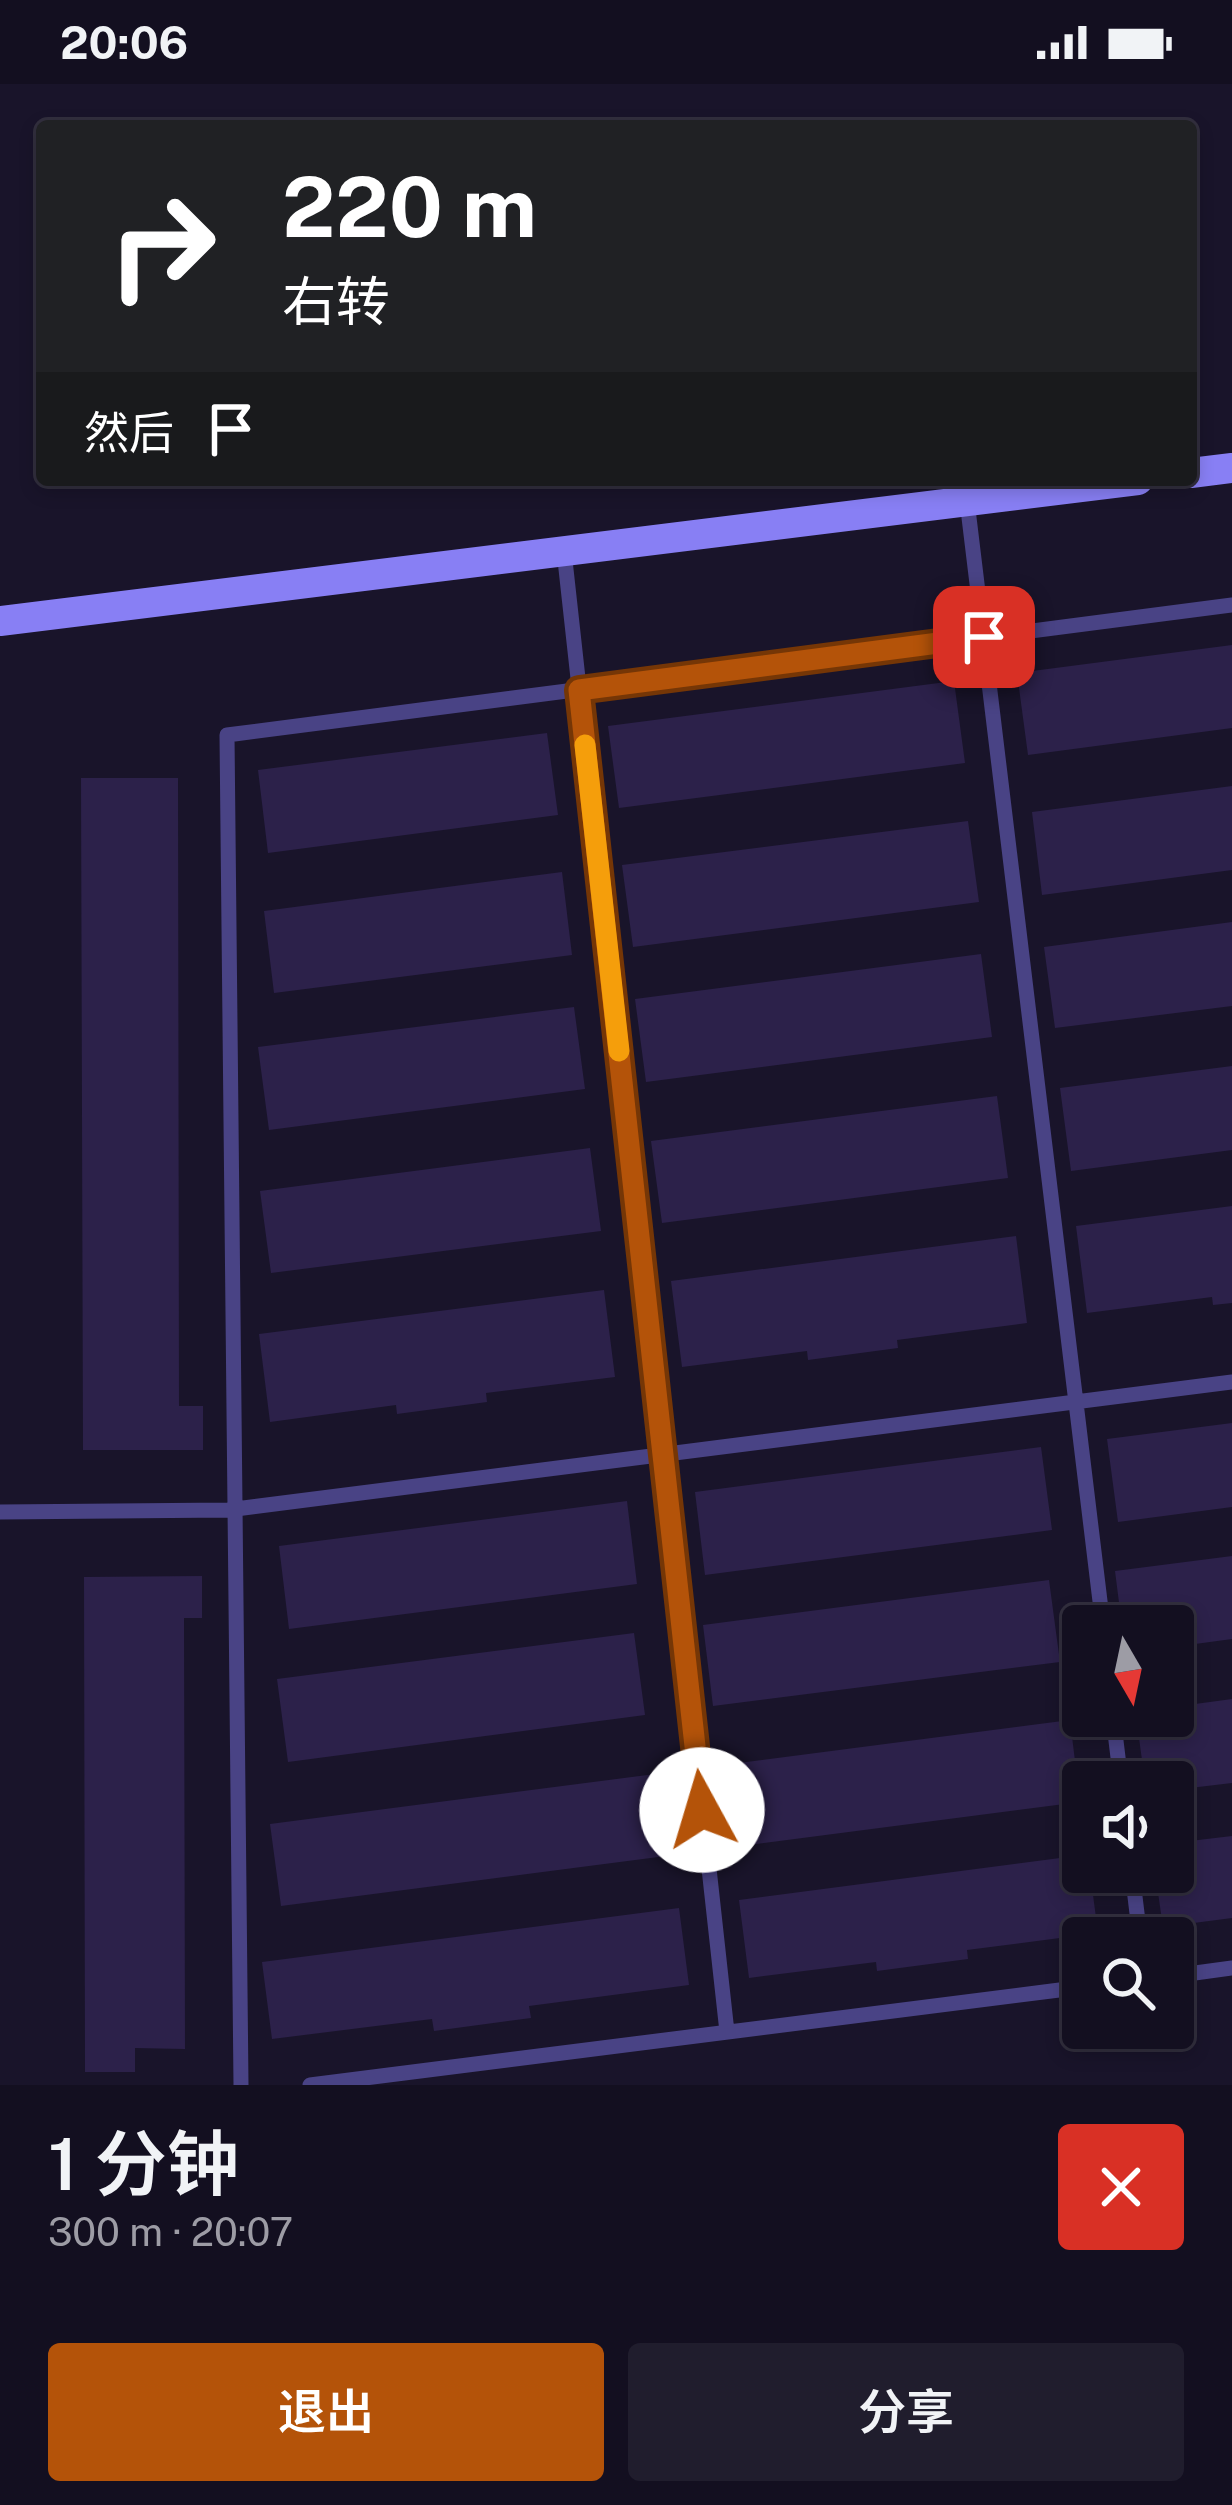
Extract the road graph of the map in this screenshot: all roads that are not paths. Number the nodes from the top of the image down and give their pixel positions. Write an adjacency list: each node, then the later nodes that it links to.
1 (1232, 468): 2 (street)
2 (1197, 472)
3 (1089, 486): 4 (street)
4 (968, 501): 5 (street); 8 (lane)
5 (564, 551): 7 (street); 9 (lane)
6 (1232, 605): 8 (lane)
7 (0, 621)
8 (984, 637): 9 (lane); 11 (lane)
9 (579, 690): 12 (lane); 13 (lane)
10 (1232, 1382): 11 (lane)
11 (1076, 1402): 12 (lane); 15 (lane)
12 (664, 1454): 13 (lane); 19 (lane)
13 (235, 1509): 14 (lane); 20 (lane)
14 (0, 1513)
15 (1100, 1605)
16 (1232, 1968): 17 (lane)
17 (1194, 1973)
18 (1062, 1990): 19 (lane)
19 (727, 2032): 21 (lane)
20 (241, 2085)
21 (310, 2085)

